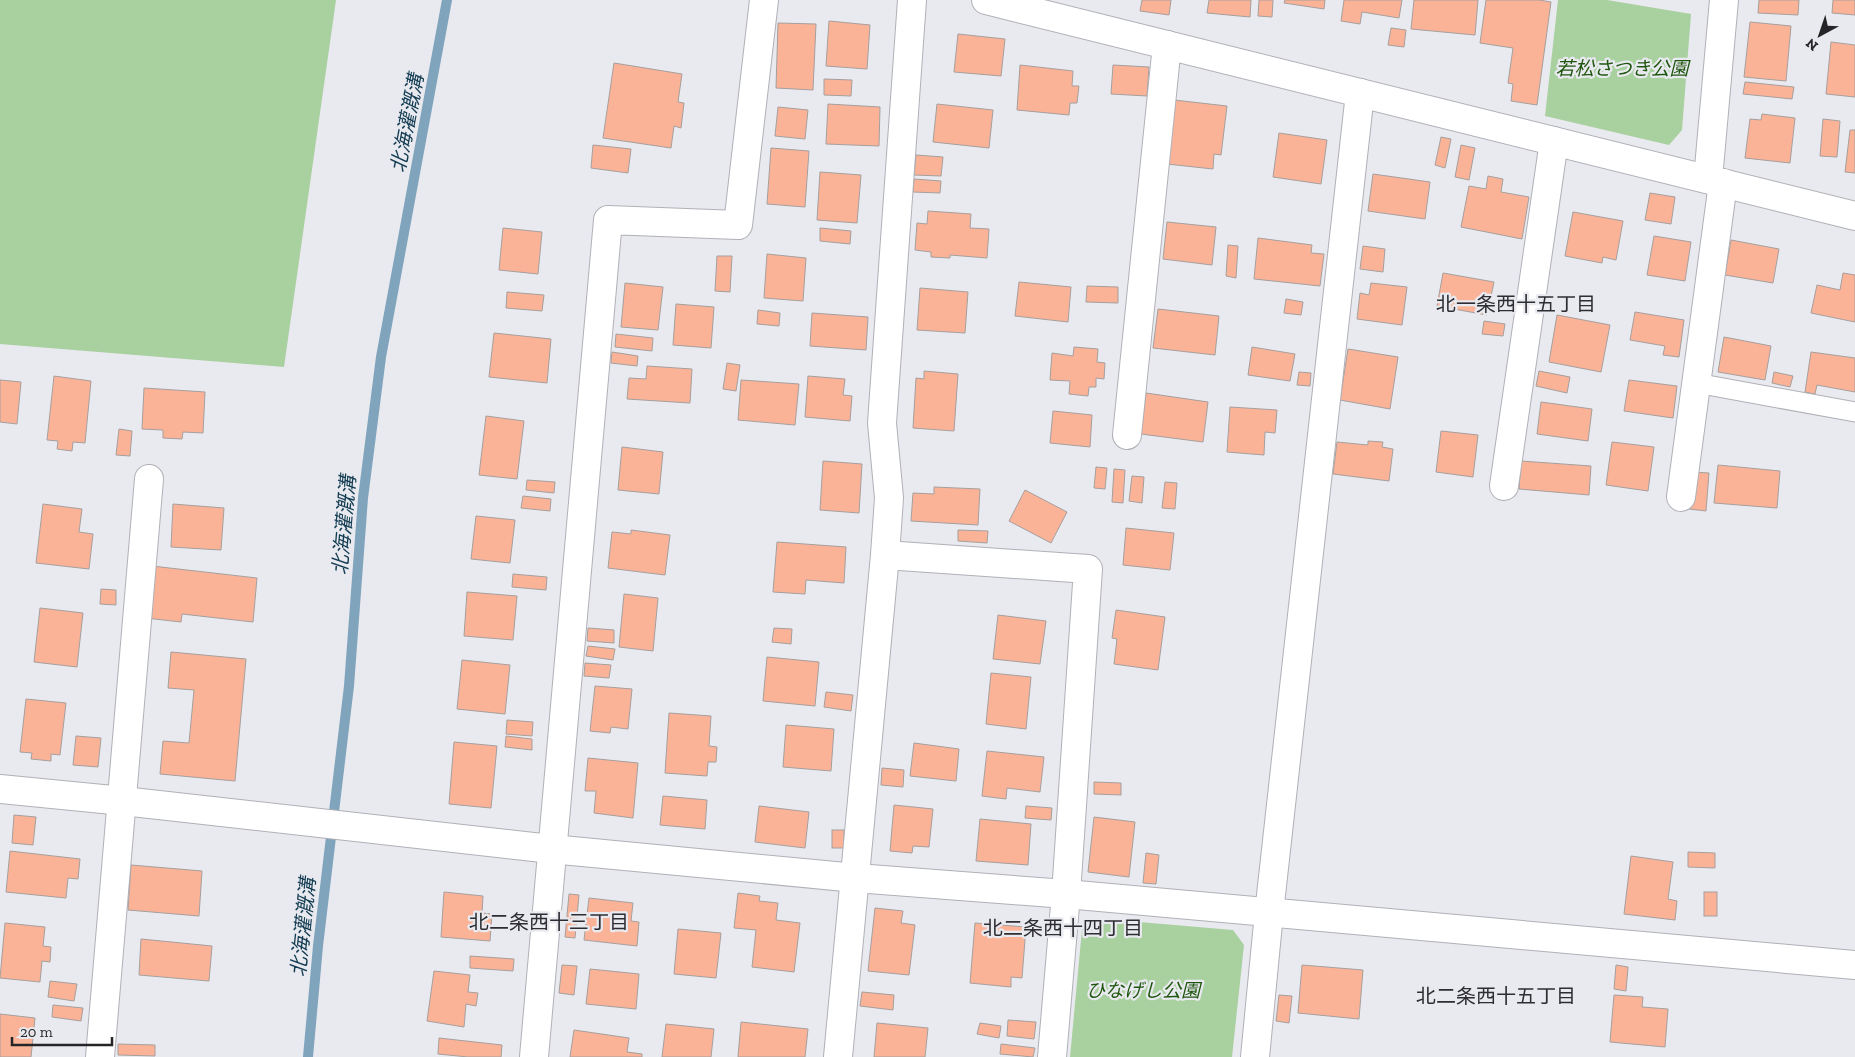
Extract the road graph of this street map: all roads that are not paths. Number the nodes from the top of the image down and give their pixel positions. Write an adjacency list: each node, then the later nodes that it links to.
1 (764, 0): 19 (street)
2 (912, 0): 16 (street)
3 (986, 0): 5 (street)
4 (1724, 0): 8 (street)
5 (1167, 45): 6 (street); 12 (street)
6 (1360, 93): 7 (street); 22 (street)
7 (1554, 141): 8 (street); 14 (street)
8 (1715, 181): 9 (street); 10 (street)
9 (1855, 216)
10 (1696, 383): 11 (lane); 15 (street)
11 (1855, 412)
12 (1127, 436)
13 (149, 479): 18 (street)
14 (1504, 486)
15 (1681, 497)
16 (885, 555): 20 (street); 21 (street)
17 (0, 789): 18 (street)
18 (123, 801): 19 (street); 24 (street)
19 (551, 849): 20 (street); 25 (street)
20 (856, 878): 21 (street); 26 (street)
21 (1066, 894): 22 (street); 27 (street)
22 (1269, 913): 23 (street); 28 (street)
23 (1855, 965)
24 (100, 1057)
25 (534, 1057)
26 (838, 1057)
27 (1052, 1057)
28 (1255, 1057)

